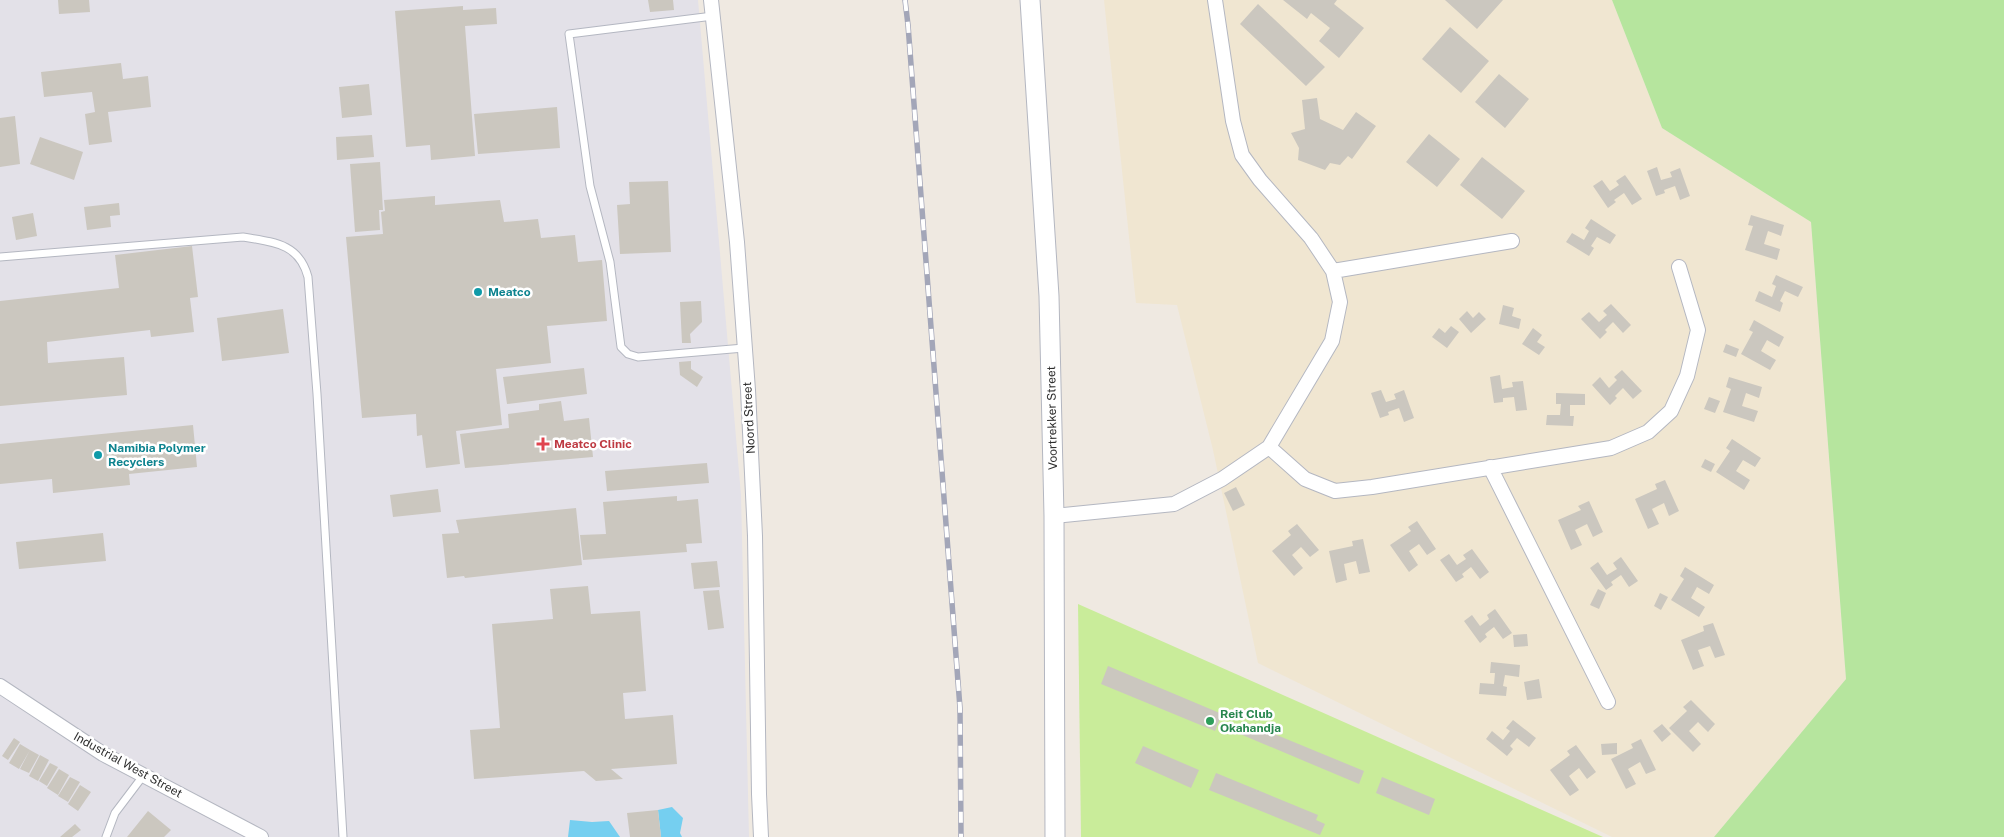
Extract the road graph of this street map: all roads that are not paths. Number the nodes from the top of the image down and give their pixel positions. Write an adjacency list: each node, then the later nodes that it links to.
1 (711, 0): 4 (street, Noord Street)
2 (1030, 0): 12 (main road, Voortrekker Street)
3 (1215, 0): 8 (street)
4 (713, 16): 9 (street, Noord Street); 9 (lane)
5 (1512, 241): 8 (street)
6 (0, 257): 18 (lane)
7 (1679, 267): 11 (street)
8 (1334, 271): 10 (street)
9 (744, 348): 19 (street, Noord Street)
10 (1269, 447): 11 (street); 12 (street)
11 (1490, 467): 14 (street)
12 (1054, 516): 20 (main road, Voortrekker Street)
13 (0, 686): 15 (street, Industrial West Street)
14 (1608, 702)
15 (143, 776): 16 (lane); 17 (street, Industrial West Street)
16 (106, 837)
17 (261, 837)
18 (343, 837)
19 (762, 837)
20 (1055, 837)

